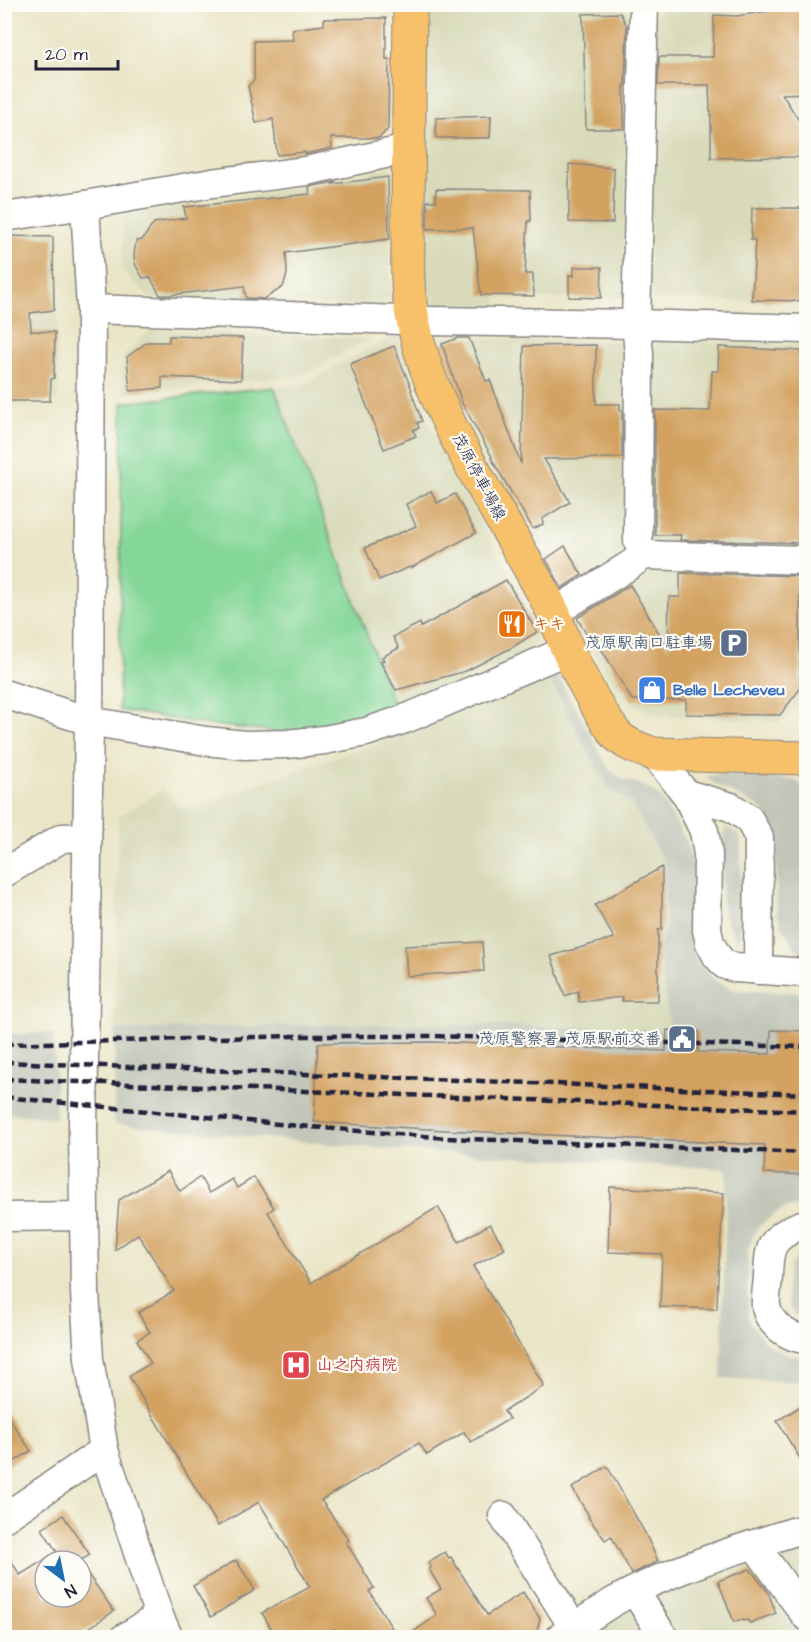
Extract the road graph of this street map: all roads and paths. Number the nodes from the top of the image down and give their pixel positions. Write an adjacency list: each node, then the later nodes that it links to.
1 (410, 4): 3 (main road, 茂原停車場線)
2 (644, 4): 8 (street)
3 (408, 149): 4 (street); 7 (main road, 茂原停車場線)
4 (85, 205): 5 (street); 6 (street)
5 (4, 216)
6 (91, 309): 7 (street); 15 (street)
7 (414, 319): 8 (street); 12 (main road, 茂原停車場線)
8 (636, 324): 9 (street); 10 (street)
9 (807, 329)
10 (644, 555): 11 (street); 12 (street)
11 (807, 560)
12 (553, 613): 13 (main road, 茂原停車場線)
13 (568, 650): 15 (street); 16 (main road, 茂原停車場線)
14 (4, 694): 15 (street)
15 (89, 721): 19 (street)
16 (654, 754): 17 (main road, 茂原停車場線); 18 (street)
17 (807, 758)
18 (687, 794): 21 (street); 21 (street)
19 (87, 837): 20 (street); 23 (street)
20 (4, 873)
21 (758, 970): 22 (street)
22 (807, 973)
23 (84, 1216): 24 (street); 27 (street)
24 (4, 1217)
25 (805, 1225): 26 (street)
26 (807, 1340)
27 (104, 1450): 29 (street); 34 (street)
28 (503, 1516): 35 (street)
29 (4, 1518)
30 (807, 1528): 31 (street)
31 (754, 1544): 32 (street); 33 (street)
32 (635, 1591): 35 (street); 37 (street)
33 (807, 1616)
34 (164, 1627): 36 (street)
35 (567, 1633)
36 (124, 1638)
37 (664, 1638)

